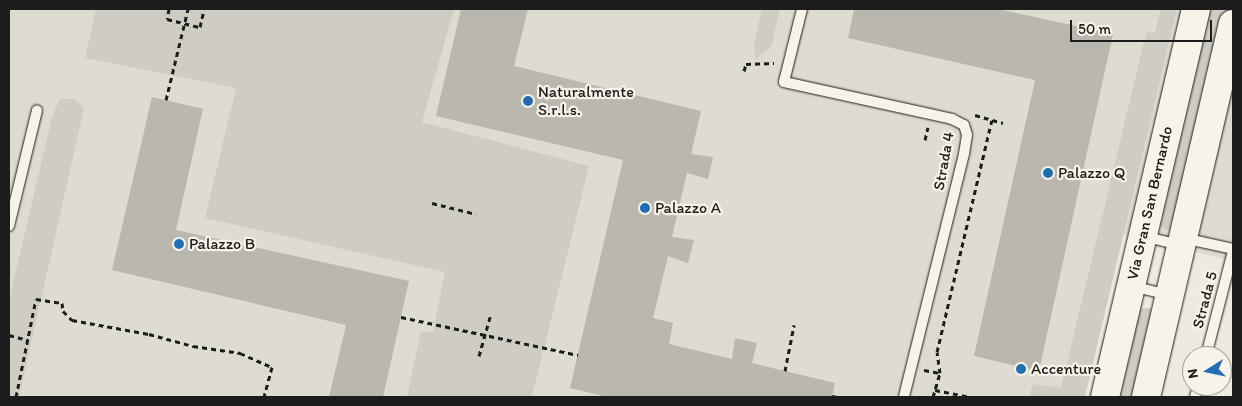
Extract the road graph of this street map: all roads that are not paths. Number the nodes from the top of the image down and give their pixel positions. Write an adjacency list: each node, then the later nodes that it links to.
1 (802, 9): 12 (lane, Strada 4)
2 (1196, 9): 6 (main road, Via Gran San Bernardo)
3 (1233, 24): 7 (main road)
4 (37, 110): 5 (lane)
5 (9, 226)
6 (1143, 236): 7 (lane, Strada 5); 9 (main road, Via Gran San Bernardo)
7 (1182, 242): 8 (lane, Strada 5); 10 (main road)
8 (1233, 250): 11 (lane, Strada 5)
9 (1131, 286): 10 (lane); 13 (main road, Via Gran San Bernardo)
10 (1170, 296): 14 (main road)
11 (1209, 346)
12 (904, 397)
13 (1105, 397)
14 (1146, 397)

